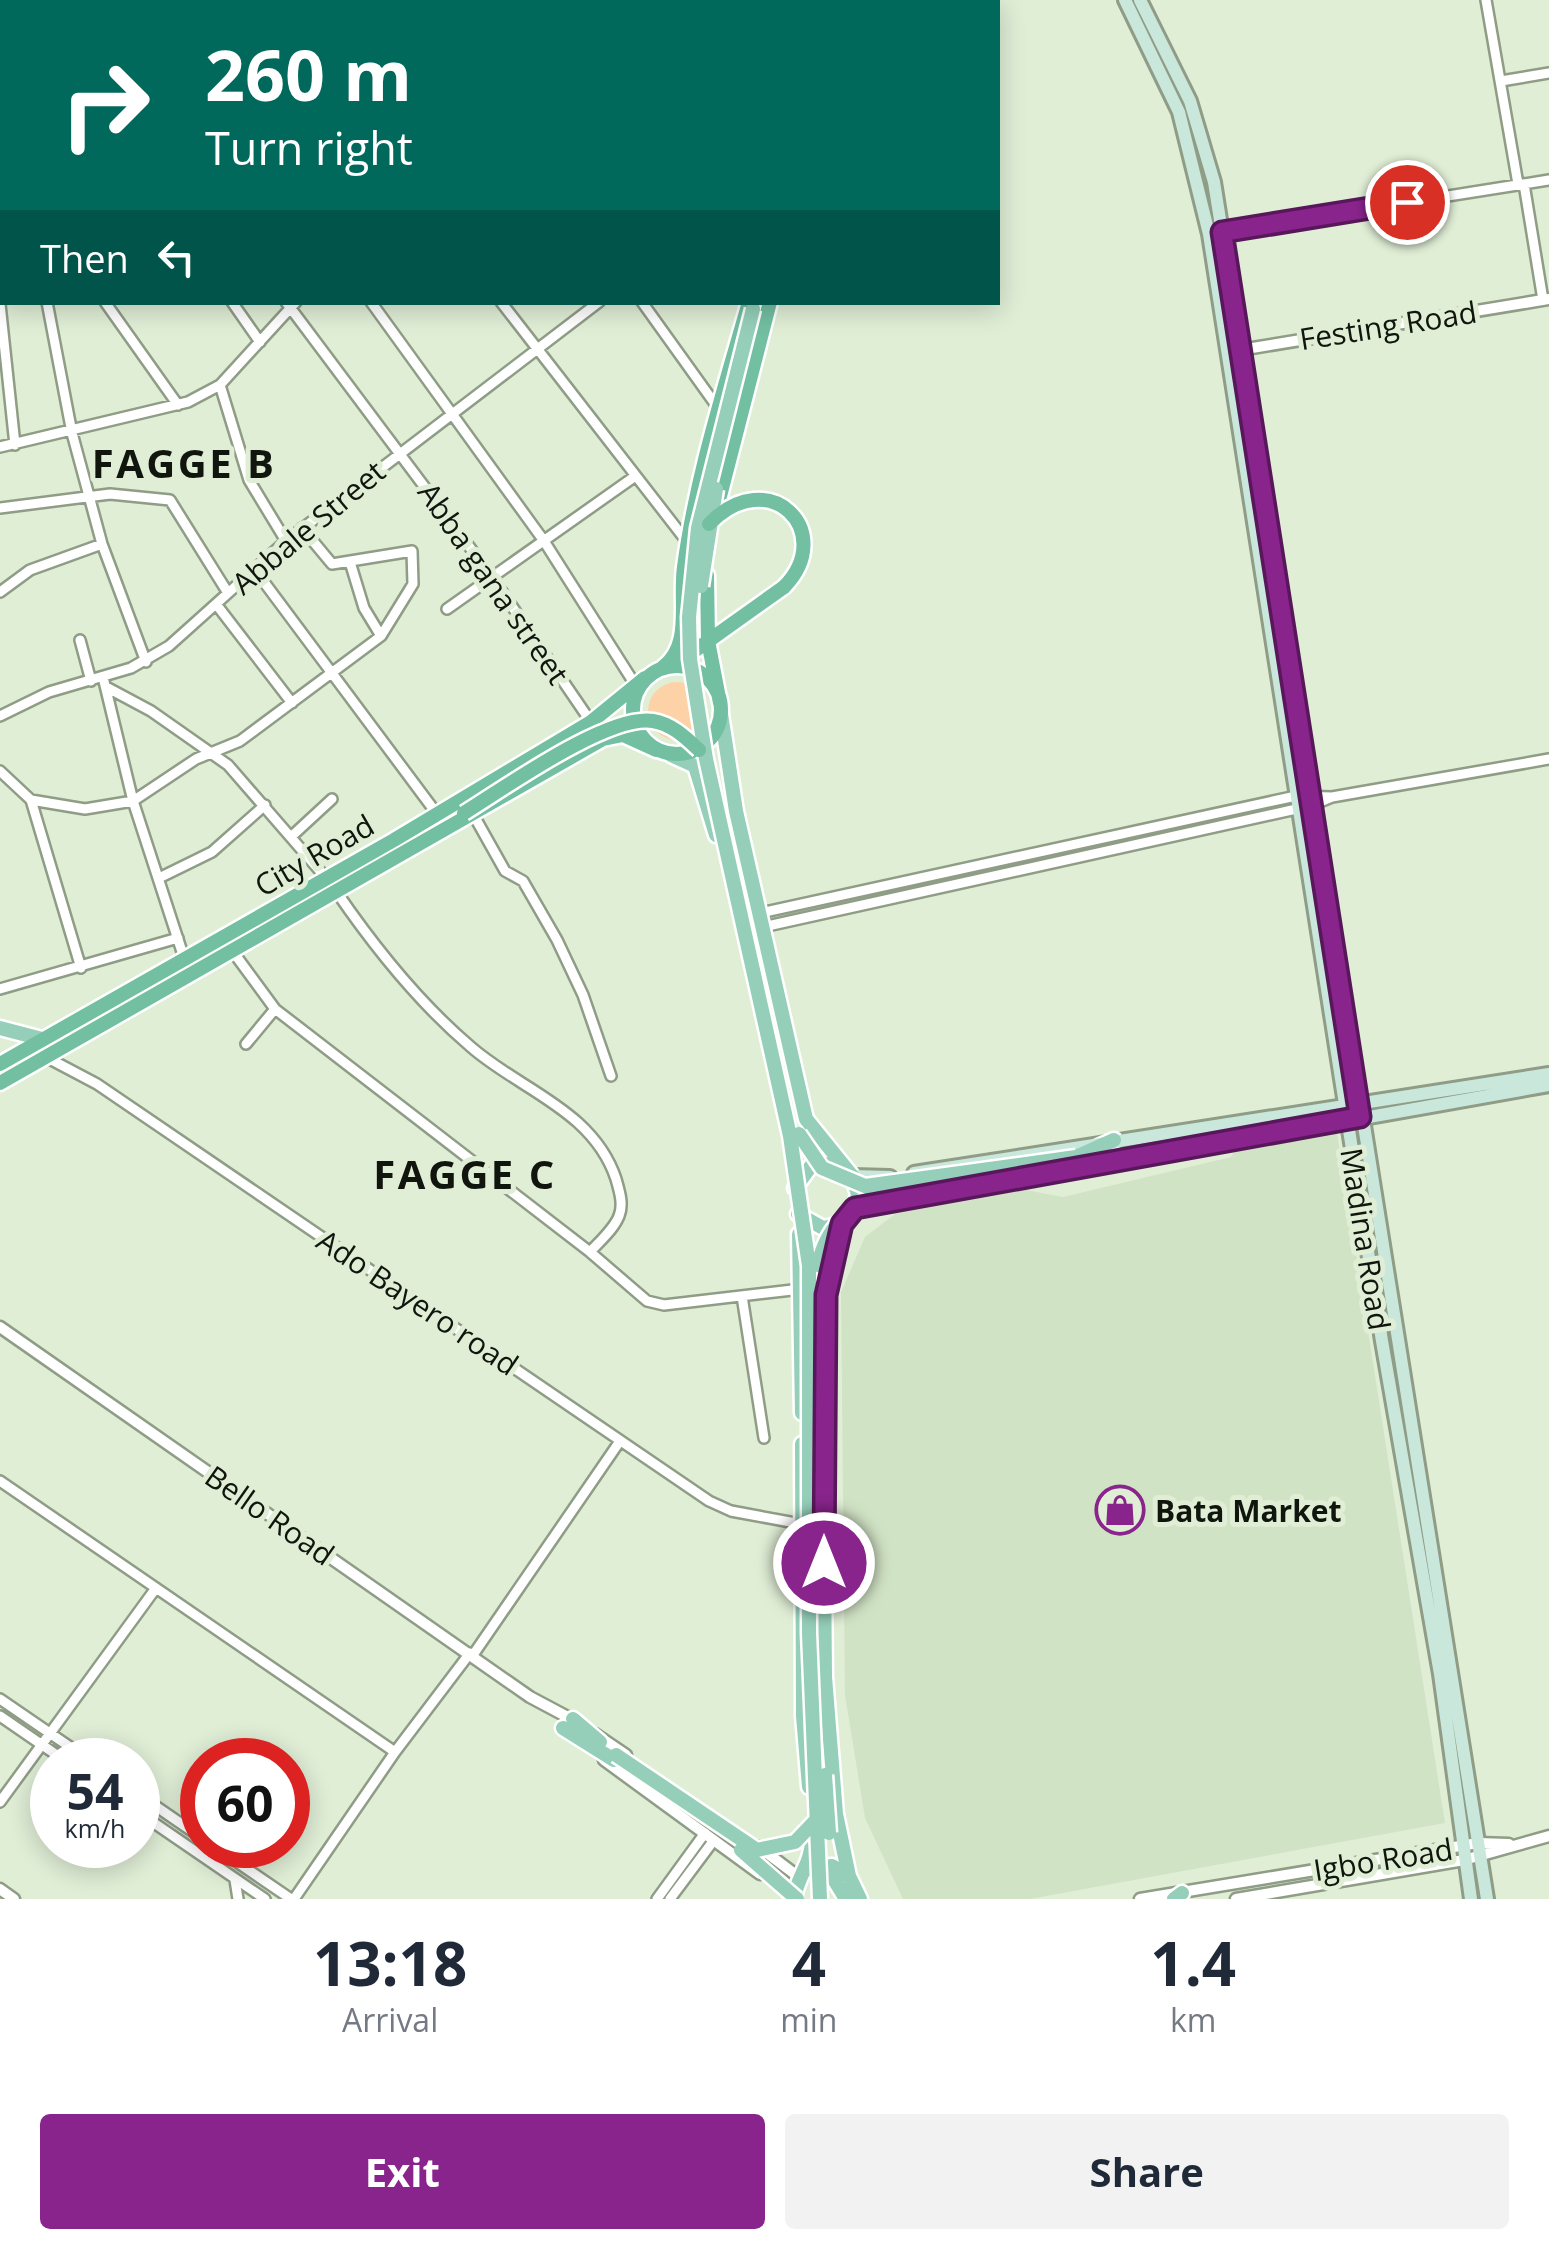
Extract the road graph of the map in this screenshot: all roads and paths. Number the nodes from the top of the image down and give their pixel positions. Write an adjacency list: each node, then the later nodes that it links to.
1 (1125, 0): 8 (main road, Madina Road)
2 (1140, 0): 8 (main road, Madina Road)
3 (1486, 0): 5 (street)
4 (1549, 73): 5 (street)
5 (1501, 80): 7 (street)
6 (1549, 180): 7 (street)
7 (1521, 184): 8 (street); 9 (street)
8 (1216, 233): 23 (main road, Madina Road)
9 (1546, 300): 23 (street, Festing Road)
10 (0, 305): 29 (street)
11 (48, 305): 28 (street)
12 (107, 305): 25 (street)
13 (234, 305): 21 (street)
14 (289, 305): 21 (street)
15 (291, 305): 31 (street, Abba gana street)
16 (374, 305): 27 (street)
17 (503, 305): 22 (street)
18 (595, 305): 22 (street, Abbale Street)
19 (644, 305): 26 (street)
20 (759, 305): 26 (highway); 35 (main road, bridge); 50 (highway); 65 (main road, bridge)
21 (260, 342): 24 (street)
22 (535, 349): 27 (street, Abbale Street); 32 (street)
23 (1234, 351): 71 (main road, Madina Road)
24 (220, 385): 25 (street); 37 (street)
25 (178, 404): 28 (street)
26 (718, 408): 39 (highway)
27 (450, 414): 31 (street, Abbale Street); 38 (street)
28 (72, 432): 29 (street); 33 (street)
29 (15, 444): 30 (street)
30 (0, 447)
31 (400, 451): 36 (street, Abbale Street); 43 (street, Abba gana street)
32 (634, 476): 38 (street); 39 (street)
33 (89, 495): 34 (street); 40 (street); 45 (street)
34 (0, 508)
35 (709, 524): 50 (highway, bridge); 95 (main road, bridge)
36 (302, 528): 37 (street, Abbale Street); 41 (street)
37 (286, 541): 42 (street, Abbale Street)
38 (544, 542): 43 (street); 56 (street)
39 (688, 543): 52 (highway)
40 (102, 544): 44 (street); 51 (street)
41 (350, 562): 48 (street); 48 (street)
42 (255, 570): 45 (street, Abbale Street); 53 (street)
43 (492, 577): 47 (street); 61 (street, Abba gana street)
44 (0, 592)
45 (228, 593): 46 (street, Abbale Street)
46 (216, 604): 51 (street, Abbale Street); 58 (street)
47 (448, 609)
48 (381, 636): 53 (street)
49 (80, 640): 55 (street)
50 (708, 641): 52 (highway); 59 (highway)
51 (146, 662): 54 (street, Abbale Street)
52 (668, 667): 56 (highway); 59 (highway)
53 (334, 672): 58 (street); 74 (street)
54 (104, 677): 55 (street, Abbale Street); 57 (street)
55 (91, 681): 60 (street, Abbale Street)
56 (641, 682): 61 (highway, City Road); 63 (highway)
57 (108, 688): 64 (street); 70 (street)
58 (292, 702): 64 (street)
59 (721, 708): 63 (highway); 78 (main road)
60 (0, 716)
61 (591, 722): 62 (street, Abba gana street); 74 (highway, City Road)
62 (602, 739): 63 (highway); 73 (highway)
63 (663, 752): 100 (main road)
64 (212, 754): 70 (street); 72 (street)
65 (702, 754): 73 (highway, bridge); 127 (main road, bridge)
66 (1549, 759): 71 (street)
67 (0, 771): 69 (street)
68 (332, 799): 75 (street)
69 (31, 800): 70 (street); 82 (street)
70 (133, 801): 76 (street)
71 (1303, 801): 78 (street); 94 (main road, Madina Road)
72 (265, 805): 75 (street); 76 (street)
73 (468, 813): 77 (highway, City Road); 91 (street)
74 (437, 814): 77 (highway, City Road)
75 (293, 835): 77 (street)
76 (159, 878): 79 (street)
77 (332, 885): 80 (highway, City Road); 81 (highway, City Road); 104 (street)
78 (762, 920): 99 (main road)
79 (178, 938): 81 (street); 82 (street)
80 (231, 950): 84 (street); 88 (highway, City Road)
81 (186, 961): 86 (highway, City Road)
82 (81, 968): 83 (street)
83 (1, 986)
84 (275, 1009): 87 (street); 104 (street)
85 (0, 1028): 86 (main road)
86 (42, 1039): 89 (highway, City Road)
87 (246, 1044)
88 (44, 1056): 92 (highway, City Road); 110 (street, Ado Bayero road)
89 (1, 1062)
90 (1549, 1074): 94 (main road)
91 (611, 1076)
92 (0, 1083)
93 (1549, 1086): 94 (main road)
94 (1353, 1112): 96 (main road); 98 (main road); 113 (main road, Madina Road)
95 (799, 1134): 97 (main road, bridge); 105 (main road, bridge)
96 (1114, 1140): 97 (main road); 99 (main road)
97 (1076, 1159): 98 (main road); 105 (main road, bridge)
98 (1118, 1160): 101 (main road)
99 (848, 1173): 100 (main road); 101 (main road)
100 (794, 1196): 102 (main road)
101 (855, 1208): 103 (main road)
102 (798, 1214): 103 (main road); 106 (main road)
103 (842, 1224): 136 (main road)
104 (590, 1252): 107 (street)
105 (818, 1265): 134 (main road, bridge)
106 (801, 1290): 107 (street); 112 (main road)
107 (742, 1296): 109 (street)
108 (0, 1327): 115 (street, Bello Road)
109 (764, 1438)
110 (620, 1440): 112 (street, Ado Bayero road); 115 (street)
111 (0, 1481): 114 (street)
112 (801, 1524): 135 (main road)
113 (1430, 1577): 131 (main road, Madina Road); 132 (main road, Madina Road)
114 (156, 1588): 119 (street); 123 (street)
115 (471, 1654): 118 (street, Bello Road); 123 (street)
116 (0, 1699): 119 (street)
117 (0, 1716): 120 (street)
118 (568, 1723): 124 (main road); 129 (street, Bello Road); 135 (street, Bello Road)
119 (52, 1734): 121 (street); 122 (street)
120 (32, 1738)
121 (48, 1738)
122 (58, 1738)
123 (394, 1752): 141 (street)
124 (616, 1757): 127 (main road, bridge); 146 (main road, bridge)
125 (30, 1761): 126 (street)
126 (0, 1802)
127 (818, 1818): 147 (main road, bridge)
128 (160, 1828): 137 (street)
129 (709, 1836): 144 (street); 145 (street); 146 (street, Bello Road)
130 (1549, 1836): 131 (street, Igbo Road)
131 (1479, 1849): 132 (street, Igbo Road); 154 (main road, Madina Road)
132 (1463, 1852): 140 (street, Igbo Road); 152 (street, Igbo Road); 153 (main road, Madina Road)
133 (239, 1868): 139 (street)
134 (829, 1871): 148 (main road); 149 (main road)
135 (804, 1874): 136 (main road); 146 (main road)
136 (849, 1876): 150 (main road)
137 (234, 1880): 139 (street); 143 (street)
138 (0, 1889): 142 (street)
139 (271, 1896): 141 (street)
140 (1178, 1896): 151 (street, Igbo Road)
141 (290, 1898)
142 (14, 1899)
143 (238, 1899)
144 (658, 1899)
145 (670, 1899)
146 (794, 1899)
147 (820, 1899)
148 (829, 1899)
149 (846, 1899)
150 (860, 1899)
151 (1140, 1899)
152 (1236, 1899)
153 (1471, 1899)
154 (1486, 1899)

